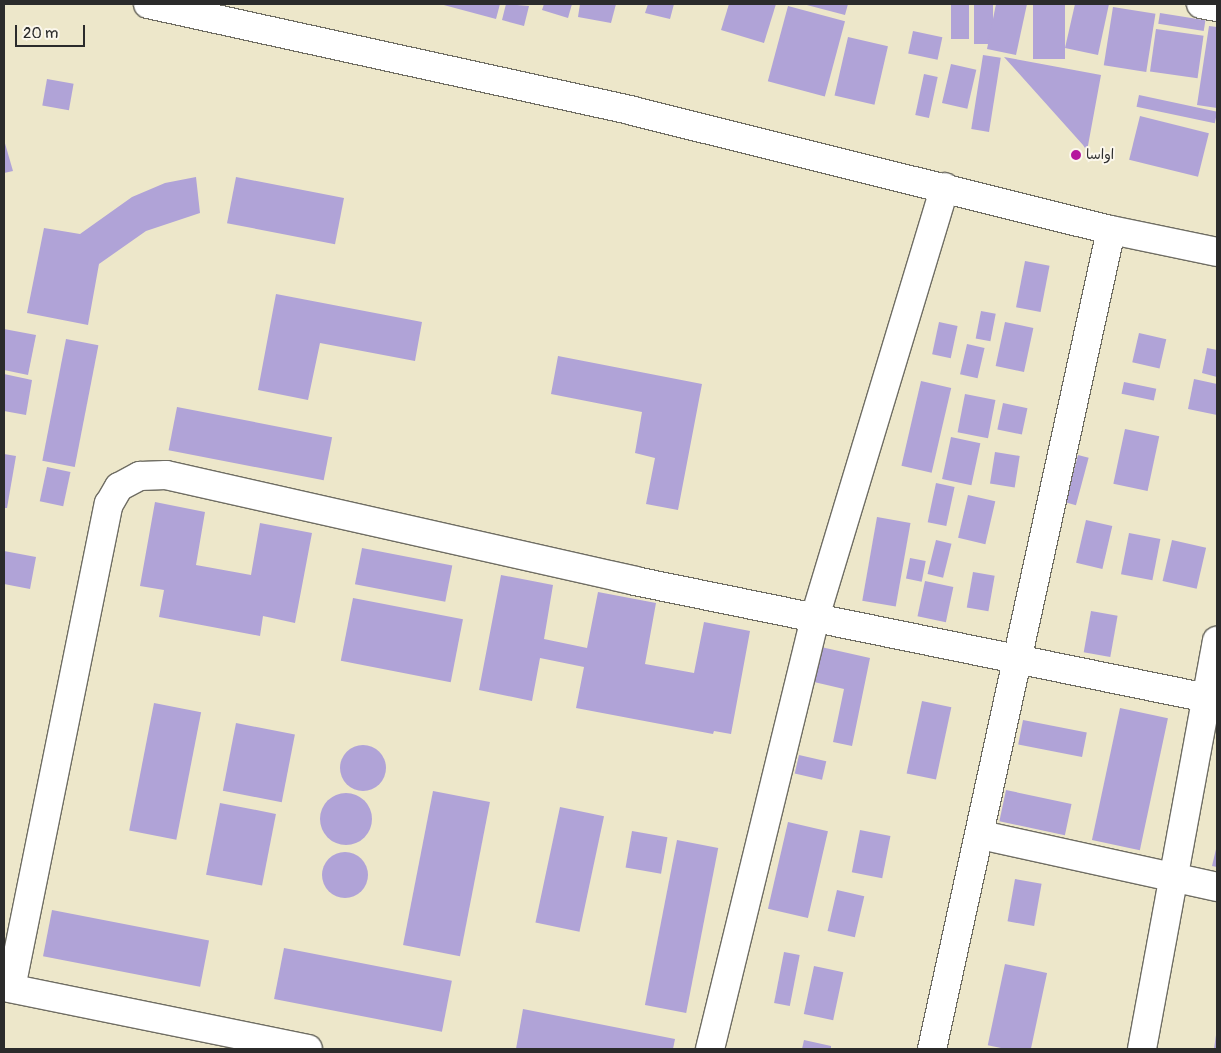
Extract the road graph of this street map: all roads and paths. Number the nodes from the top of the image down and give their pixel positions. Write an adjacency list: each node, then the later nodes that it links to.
1 (148, 4): 4 (street)
2 (1201, 4): 3 (street)
3 (1217, 7)
4 (229, 12): 5 (street)
5 (945, 187): 6 (street); 8 (street)
6 (1111, 230): 7 (street); 10 (street)
7 (1217, 252)
8 (816, 617): 10 (street); 15 (street); 17 (street)
9 (1217, 641): 11 (street)
10 (1021, 660): 11 (street); 12 (street)
11 (1212, 699): 13 (street)
12 (981, 835): 13 (street); 18 (street)
13 (1171, 879): 14 (street); 19 (street)
14 (1217, 887)
15 (7, 988): 16 (street)
16 (308, 1049)
17 (710, 1049)
18 (932, 1049)
19 (1142, 1049)

